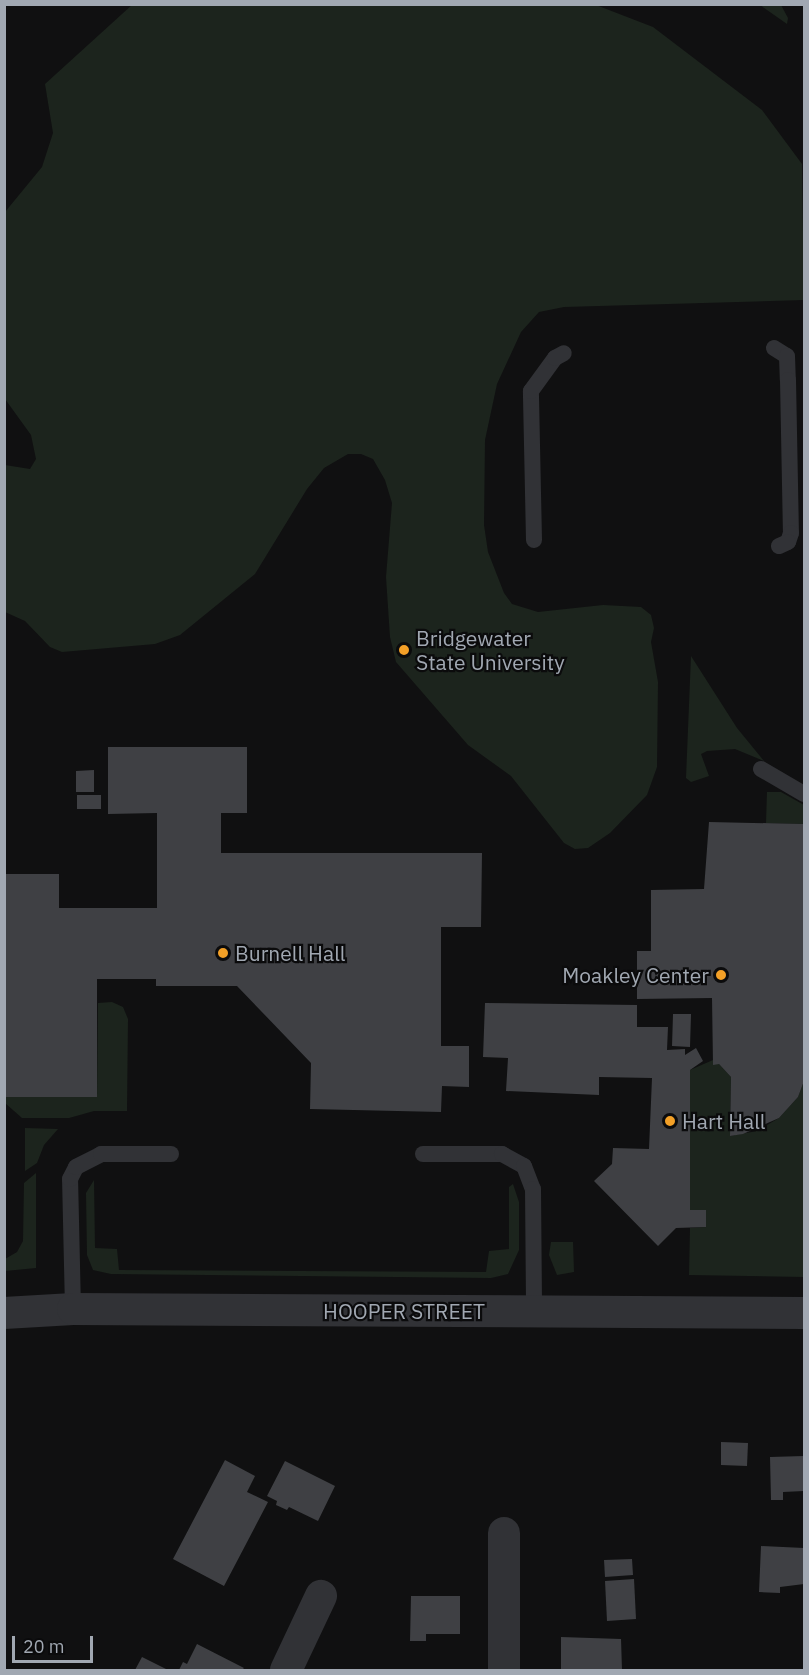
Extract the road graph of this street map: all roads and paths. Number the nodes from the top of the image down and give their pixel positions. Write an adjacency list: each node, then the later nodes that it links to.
1 (774, 348): 4 (lane)
2 (564, 352): 3 (lane)
3 (534, 540)
4 (779, 546)
5 (761, 769): 6 (lane)
6 (804, 794)
7 (171, 1154): 9 (lane)
8 (423, 1154): 10 (lane)
9 (73, 1309): 10 (street, HOOPER STREET); 11 (street, HOOPER STREET)
10 (534, 1311): 12 (street, HOOPER STREET)
11 (4, 1313)
12 (804, 1313)
13 (504, 1533): 16 (street)
14 (321, 1596): 15 (street)
15 (286, 1671)
16 (504, 1671)

